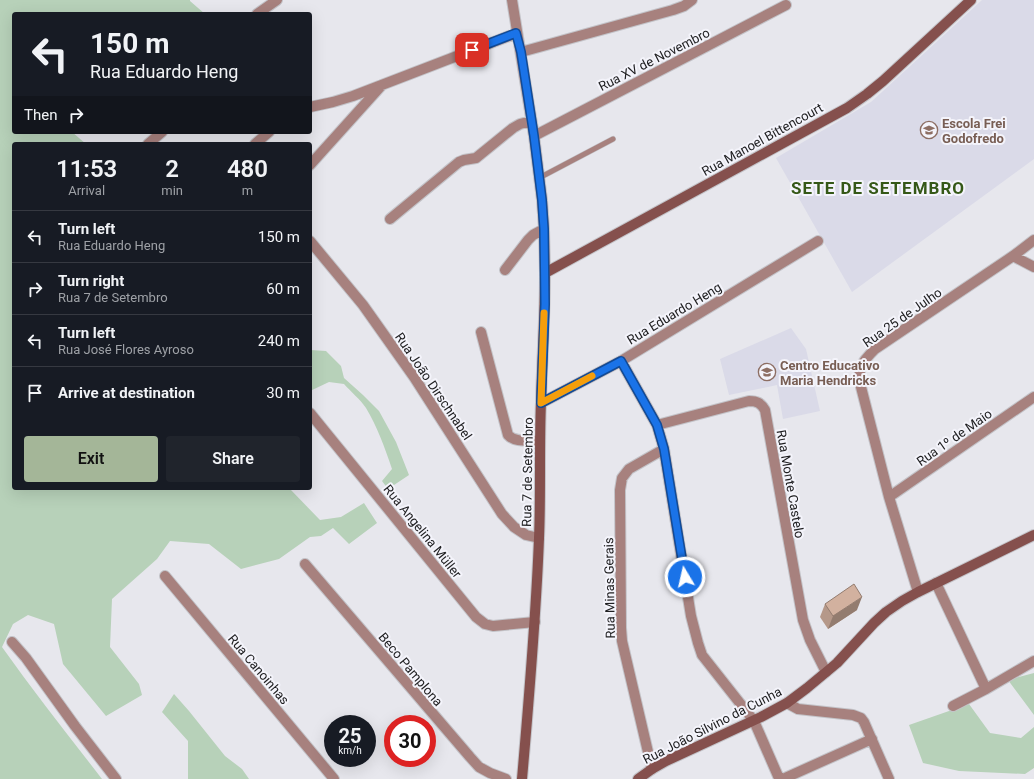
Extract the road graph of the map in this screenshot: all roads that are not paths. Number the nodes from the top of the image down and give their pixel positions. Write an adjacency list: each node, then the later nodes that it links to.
1 (277, 0): 6 (street)
2 (512, 0): 7 (street, Rua 7 de Setembro)
3 (692, 0): 8 (street)
4 (971, 0): 28 (street, Rua Manoel Bittencourt)
5 (786, 5): 14 (street, Rua XV de Novembro)
6 (260, 12)
7 (516, 33): 8 (street, Rua 7 de Setembro); 9 (street)
8 (521, 52): 11 (street, Rua 7 de Setembro)
9 (383, 83): 10 (street); 18 (street)
10 (312, 107)
11 (532, 121): 14 (street, Rua 7 de Setembro); 20 (street)
12 (160, 134): 16 (street)
13 (267, 134): 17 (street)
14 (534, 136): 19 (street, Rua 7 de Setembro)
15 (613, 139): 19 (lane)
16 (150, 142)
17 (257, 142)
18 (312, 163)
19 (539, 178): 21 (street, Rua 7 de Setembro)
20 (390, 219)
21 (544, 229): 27 (street); 28 (street, Rua 7 de Setembro)
22 (1034, 240): 25 (street, Rua 25 de Julho)
23 (818, 241): 30 (street, Rua Eduardo Heng)
24 (312, 243): 39 (street, Rua João Dirschnabel)
25 (1013, 256): 26 (street); 37 (street, Rua 25 de Julho)
26 (1034, 267)
27 (505, 270)
28 (545, 273): 32 (street, Rua 7 de Setembro)
29 (481, 332): 35 (street)
30 (621, 361): 32 (street, Rua Eduardo Heng); 34 (street)
31 (1034, 397): 37 (street, Rua 1º de Maio)
32 (541, 403): 35 (street, Rua 7 de Setembro)
33 (312, 415): 44 (street, Rua Angelina Müller)
34 (657, 425): 36 (street); 47 (street, Rua Monte Castelo)
35 (540, 441): 39 (street, Rua 7 de Setembro)
36 (664, 449): 51 (street); 53 (street, Rua Minas Gerais)
37 (889, 497): 43 (street, Rua 25 de Julho)
38 (1034, 535): 42 (street, Rua João Silvino da Cunha)
39 (539, 538): 44 (street, Rua 7 de Setembro)
40 (305, 564): 56 (street, Beco Pamplona)
41 (165, 576): 55 (street, Rua Canoinhas)
42 (936, 583): 43 (street, Rua João Silvino da Cunha); 48 (street)
43 (918, 592): 47 (street, Rua João Silvino da Cunha)
44 (535, 622): 57 (street, Rua 7 de Setembro)
45 (12, 642): 54 (street)
46 (1034, 661): 48 (street)
47 (826, 672): 49 (street, Rua João Silvino da Cunha)
48 (986, 689): 50 (street)
49 (787, 703): 51 (street, Rua João Silvino da Cunha); 52 (street)
50 (952, 706)
51 (754, 721): 52 (street); 53 (street, Rua João Silvino da Cunha)
52 (872, 739): 59 (street)
53 (652, 770): 58 (street, Rua João Silvino da Cunha)
54 (116, 779)
55 (334, 779)
56 (506, 779)
57 (522, 779)
58 (638, 779)
59 (889, 779)

